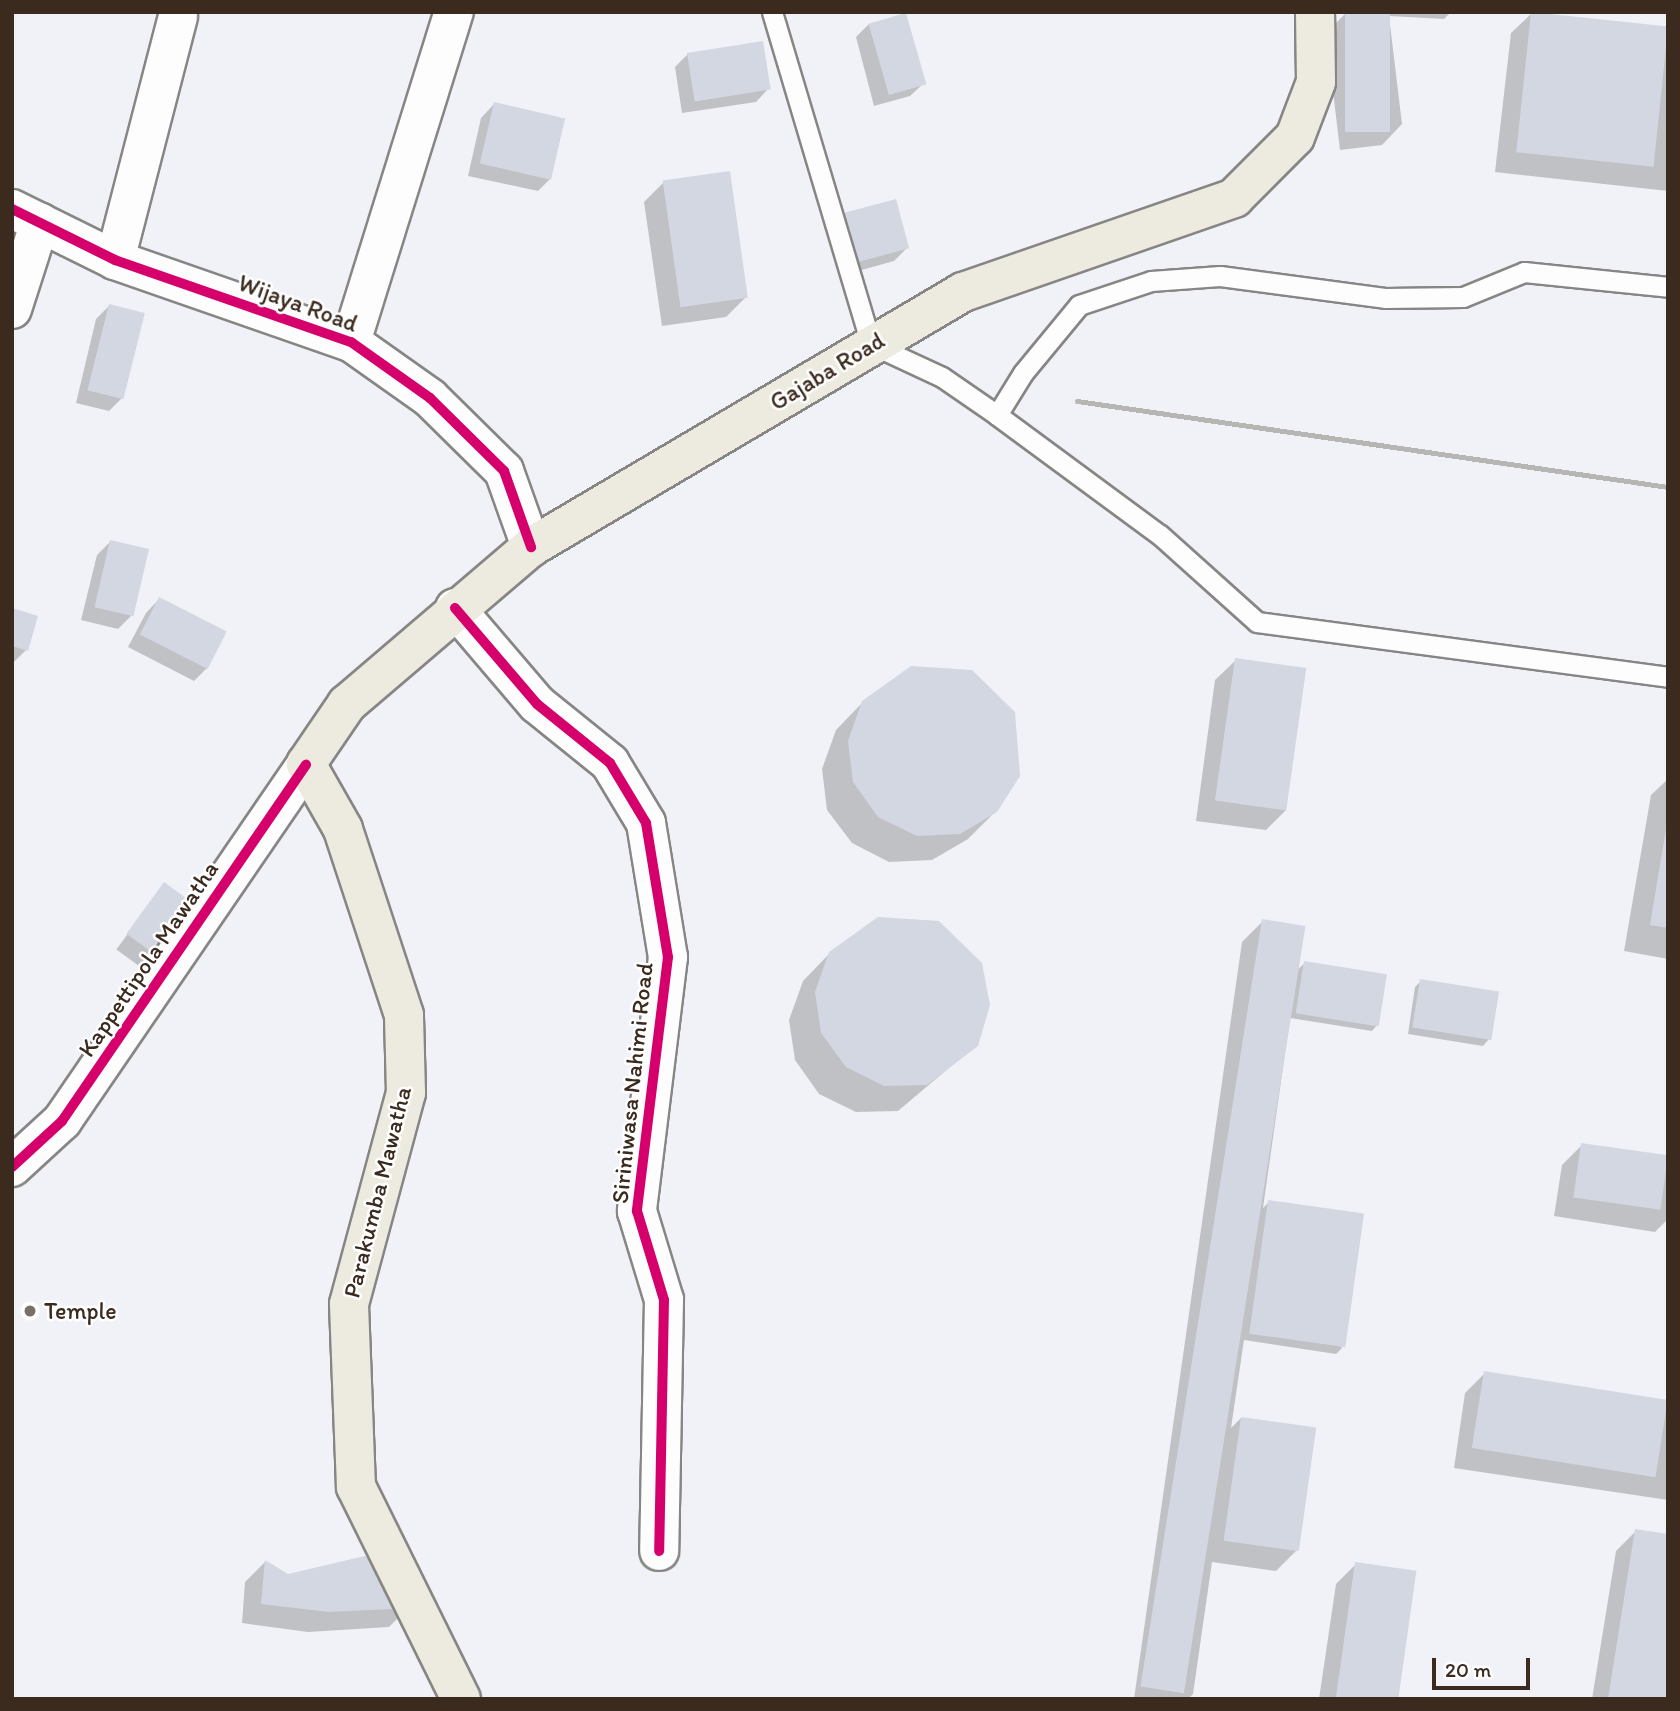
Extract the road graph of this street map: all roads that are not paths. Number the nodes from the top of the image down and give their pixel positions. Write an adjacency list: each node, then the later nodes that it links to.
1 (454, 12): 9 (street)
2 (772, 12): 10 (lane)
3 (1315, 12): 10 (main road, Gajaba Road)
4 (178, 16): 6 (street)
5 (26, 216): 6 (street, Wijaya Road); 8 (street)
6 (116, 260): 9 (street, Wijaya Road)
7 (1668, 287): 11 (lane)
8 (12, 309)
9 (351, 342): 12 (street, Wijaya Road)
10 (871, 344): 11 (lane); 12 (main road, Gajaba Road)
11 (996, 415): 14 (lane)
12 (531, 547): 13 (main road, Gajaba Road)
13 (455, 608): 15 (main road, Gajaba Road); 17 (street, Siriniwasa Nahimi Road)
14 (1668, 677)
15 (306, 764): 16 (street, Kappettipola Mawatha); 18 (main road, Parakumba Mawatha)
16 (12, 1167)
17 (659, 1551)
18 (461, 1699)

